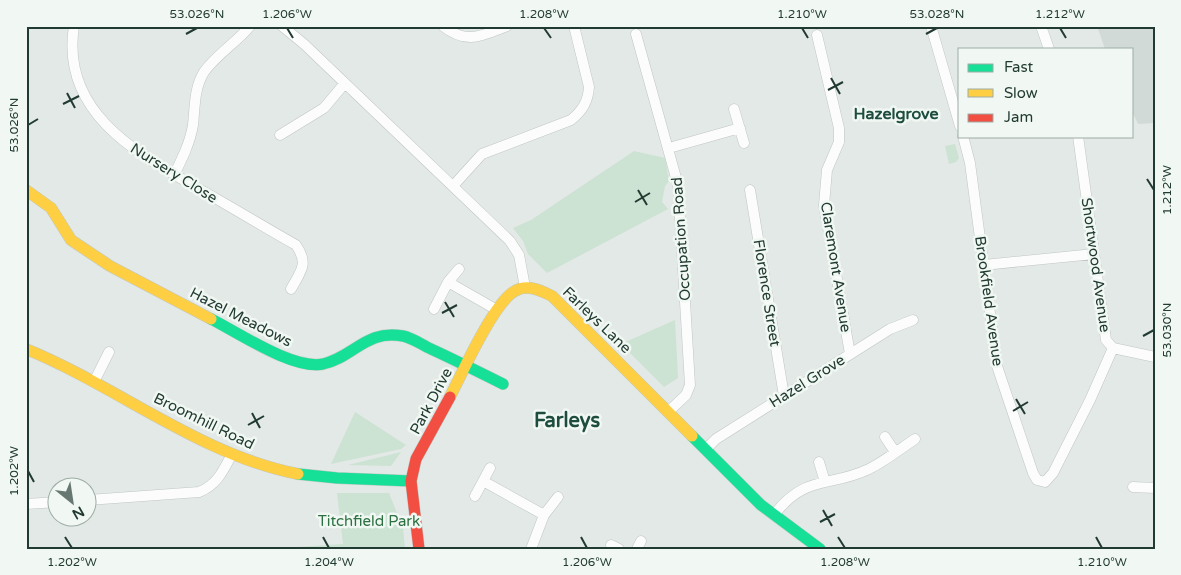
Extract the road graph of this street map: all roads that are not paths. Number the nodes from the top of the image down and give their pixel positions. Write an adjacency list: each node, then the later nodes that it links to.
1 (74, 26): 21 (street, Nursery Close)
2 (250, 26): 21 (street)
3 (282, 26): 12 (street)
4 (443, 26): 5 (street)
5 (507, 26)
6 (574, 26): 22 (street)
7 (932, 26): 14 (street)
8 (1041, 26): 11 (street)
9 (636, 34): 20 (street, Occupation Road)
10 (817, 35): 37 (street, Claremont Avenue)
11 (1049, 48)
12 (345, 83): 16 (street); 22 (street)
13 (734, 109): 15 (street)
14 (958, 119)
15 (740, 128): 19 (street); 20 (street)
16 (280, 135)
17 (963, 138): 26 (street, Brookfield Avenue)
18 (1078, 138): 25 (street, Shortwood Avenue)
19 (744, 142)
20 (669, 148): 43 (street, Occupation Road)
21 (174, 174): 30 (street, Nursery Close)
22 (453, 186): 29 (street)
23 (26, 190): 39 (street, Hazel Meadows)
24 (750, 190): 42 (street, Florence Street)
25 (1094, 254): 26 (street); 34 (street, Shortwood Avenue)
26 (984, 265): 34 (street, Brookfield Avenue)
27 (459, 270): 28 (street)
28 (448, 282): 31 (street); 32 (street)
29 (526, 287): 32 (street, Park Drive); 43 (street, Farleys Lane)
30 (291, 289)
31 (434, 308)
32 (497, 310): 39 (street, Park Drive)
33 (913, 320): 37 (street, Hazel Grove)
34 (1113, 348): 38 (street, Shortwood Avenue)
35 (26, 349): 40 (street, Broomhill Road)
36 (109, 352): 40 (street)
37 (850, 354): 42 (street, Hazel Grove)
38 (1155, 357)
39 (466, 367): 41 (street, Hazel Meadows); 51 (street, Park Drive)
40 (94, 382): 48 (street, Broomhill Road)
41 (503, 384)
42 (784, 396): 46 (street, Hazel Grove)
43 (668, 412): 46 (street, Farleys Lane)
44 (885, 437): 47 (street)
45 (915, 439): 47 (street)
46 (706, 449): 62 (street, Farleys Lane)
47 (895, 452): 53 (street)
48 (232, 454): 51 (street, Broomhill Road); 58 (street)
49 (820, 462): 53 (street)
50 (490, 468): 52 (street)
51 (411, 480): 63 (street, Park Drive)
52 (483, 481): 56 (street); 61 (street)
53 (825, 482): 62 (street)
54 (1133, 487): 55 (street)
55 (1155, 488)
56 (475, 496)
57 (558, 497): 61 (street)
58 (98, 499)
59 (48, 503): 60 (street)
60 (26, 504)
61 (544, 515): 64 (street)
62 (774, 515): 65 (street, Farleys Lane)
63 (418, 549)
64 (531, 549)
65 (820, 549)

